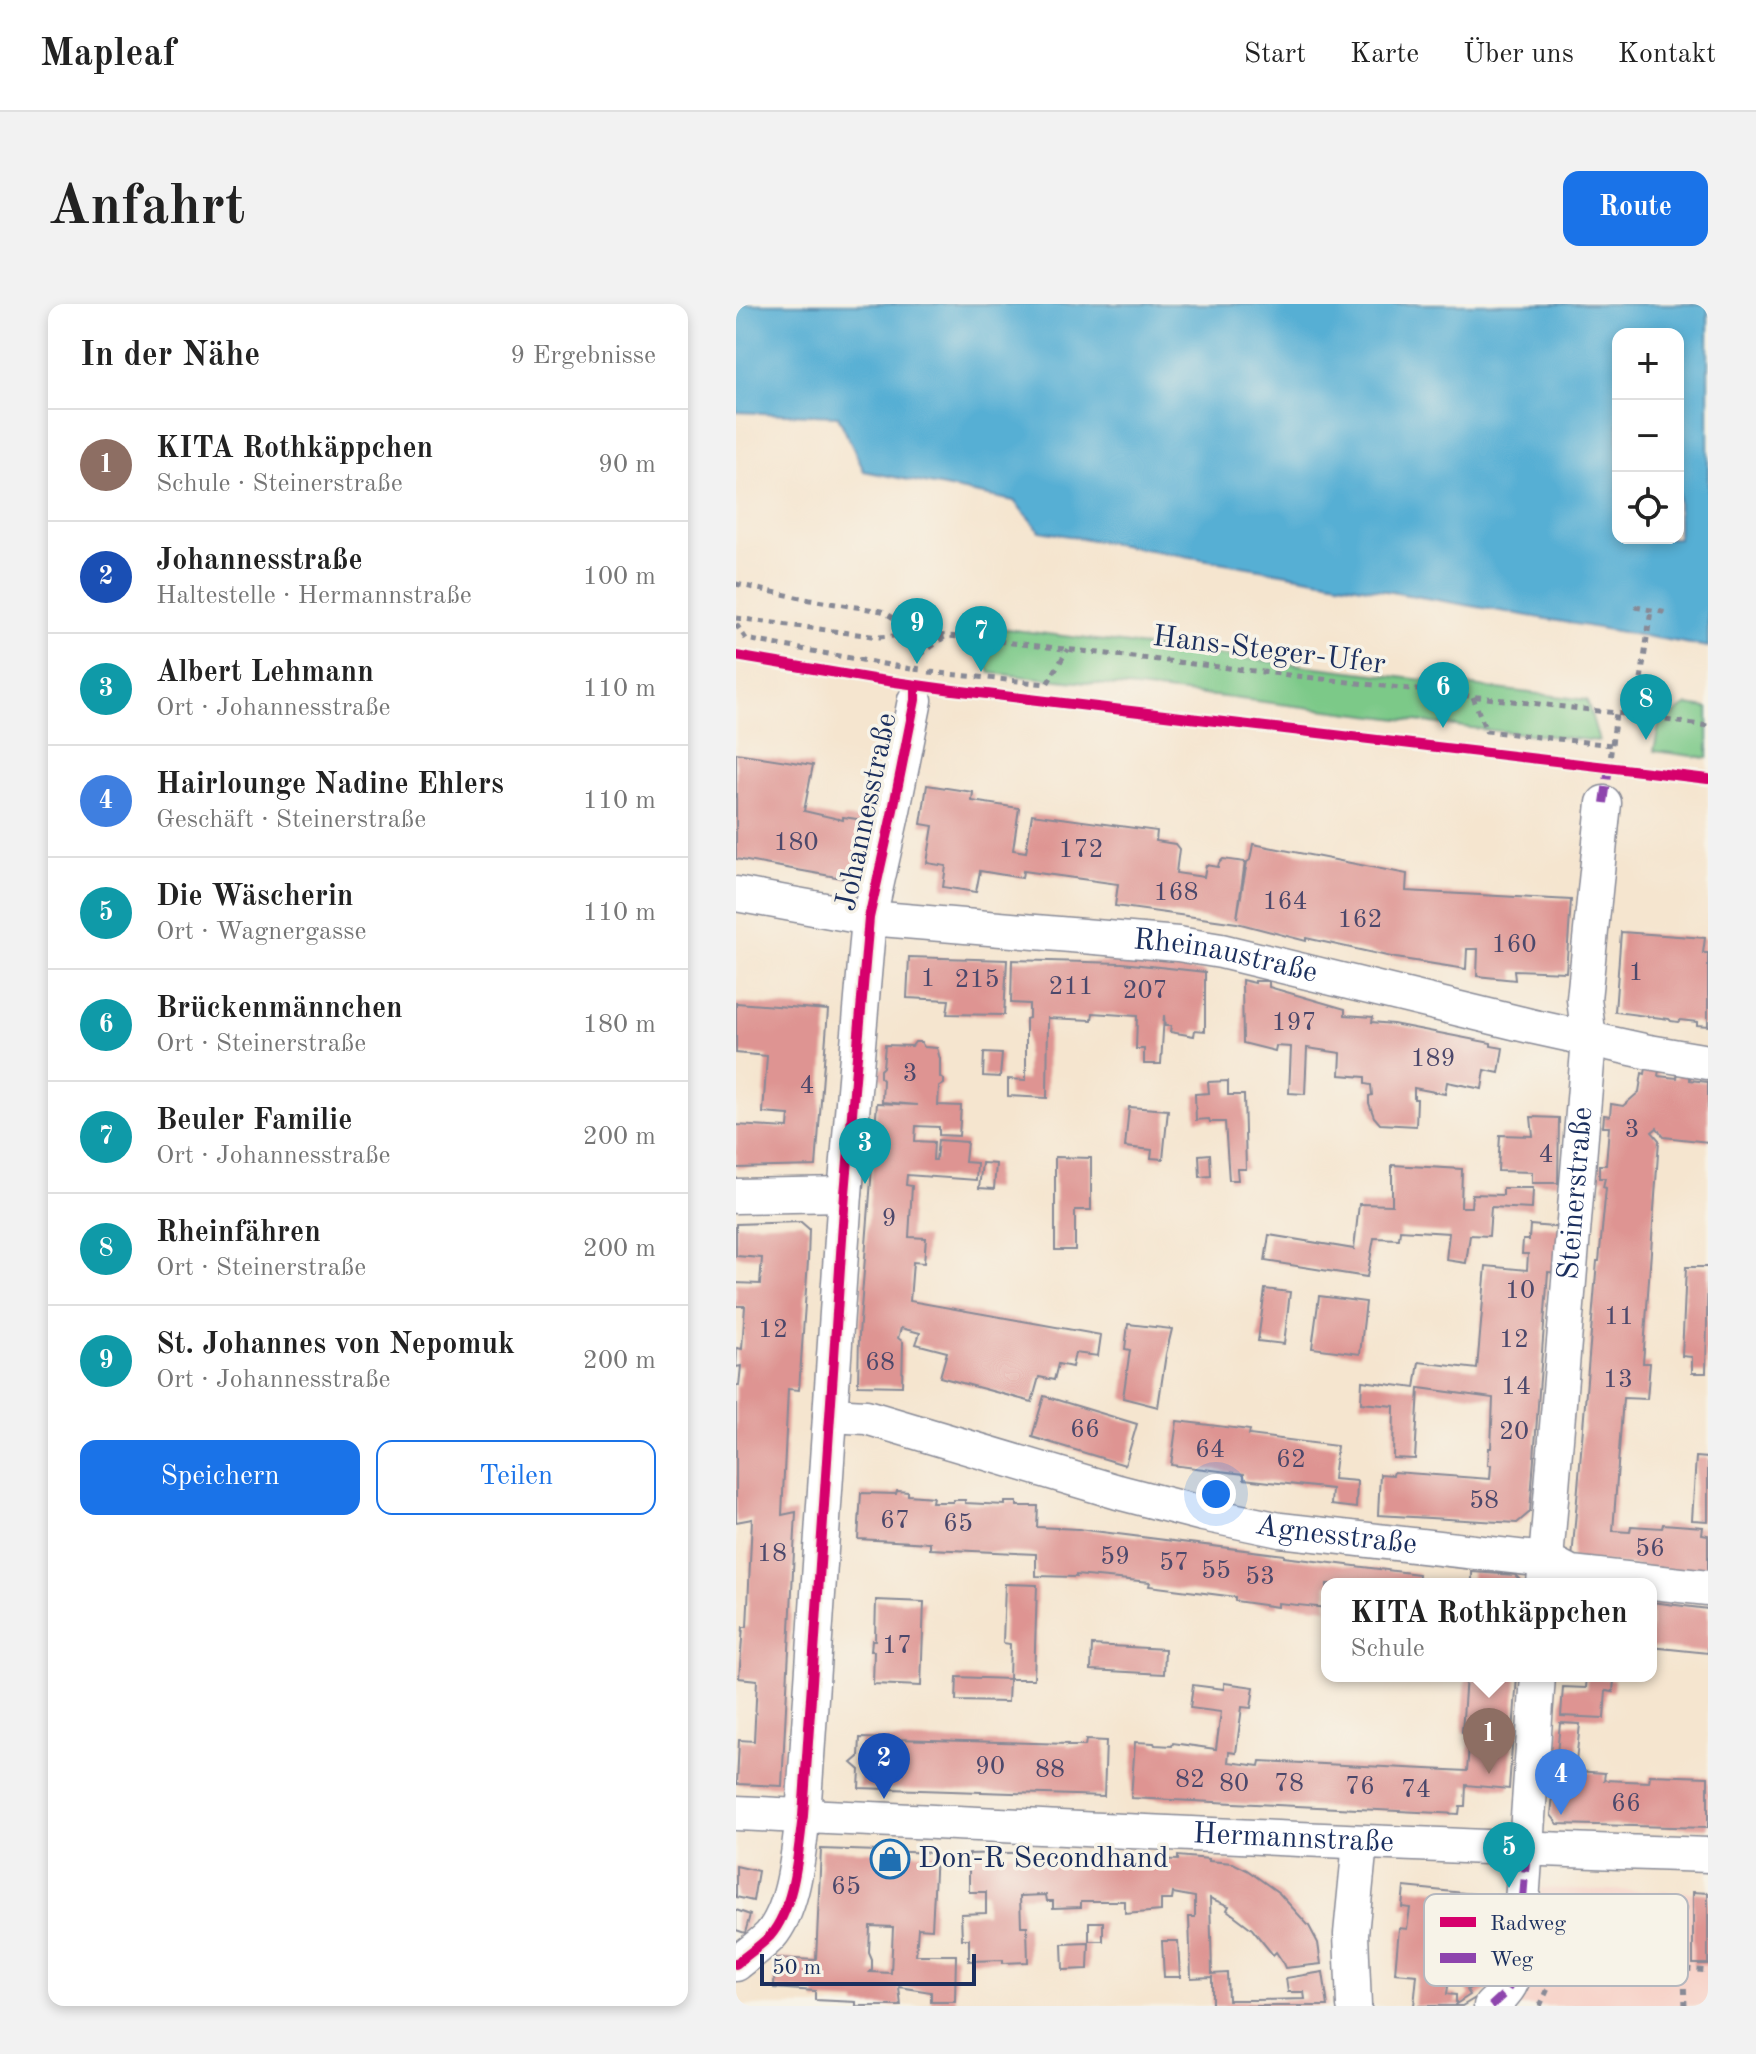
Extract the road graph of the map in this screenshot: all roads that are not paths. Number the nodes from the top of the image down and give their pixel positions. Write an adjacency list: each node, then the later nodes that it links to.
1 (915, 700): 4 (street, Johannesstraße)
2 (1604, 803): 5 (street, Steinerstraße)
3 (736, 894): 4 (street, Rheinaustraße)
4 (869, 918): 5 (street, Rheinaustraße); 7 (street, Johannesstraße)
5 (1589, 1039): 6 (street, Rheinaustraße); 10 (street, Steinerstraße)
6 (1708, 1062)
7 (845, 1194): 8 (street); 9 (street, Johannesstraße)
8 (736, 1196)
9 (830, 1415): 10 (street, Agnesstraße); 16 (street, Johannesstraße)
10 (1545, 1572): 11 (street, Agnesstraße)
11 (1617, 1578)
12 (1657, 1582): 13 (street, Agnesstraße)
13 (1708, 1588)
14 (1538, 1682): 18 (street)
15 (736, 1813): 16 (street, Hermannstraße)
16 (803, 1816): 17 (street, Hermannstraße); 21 (street, Johannesstraße)
17 (1360, 1843): 18 (street, Hermannstraße); 23 (street)
18 (1527, 1850): 19 (street, Hermannstraße); 20 (street)
19 (1708, 1855)
20 (1523, 1894)
21 (736, 1964)
22 (1510, 1986): 24 (street)
23 (1354, 2006)
24 (1491, 2006)

